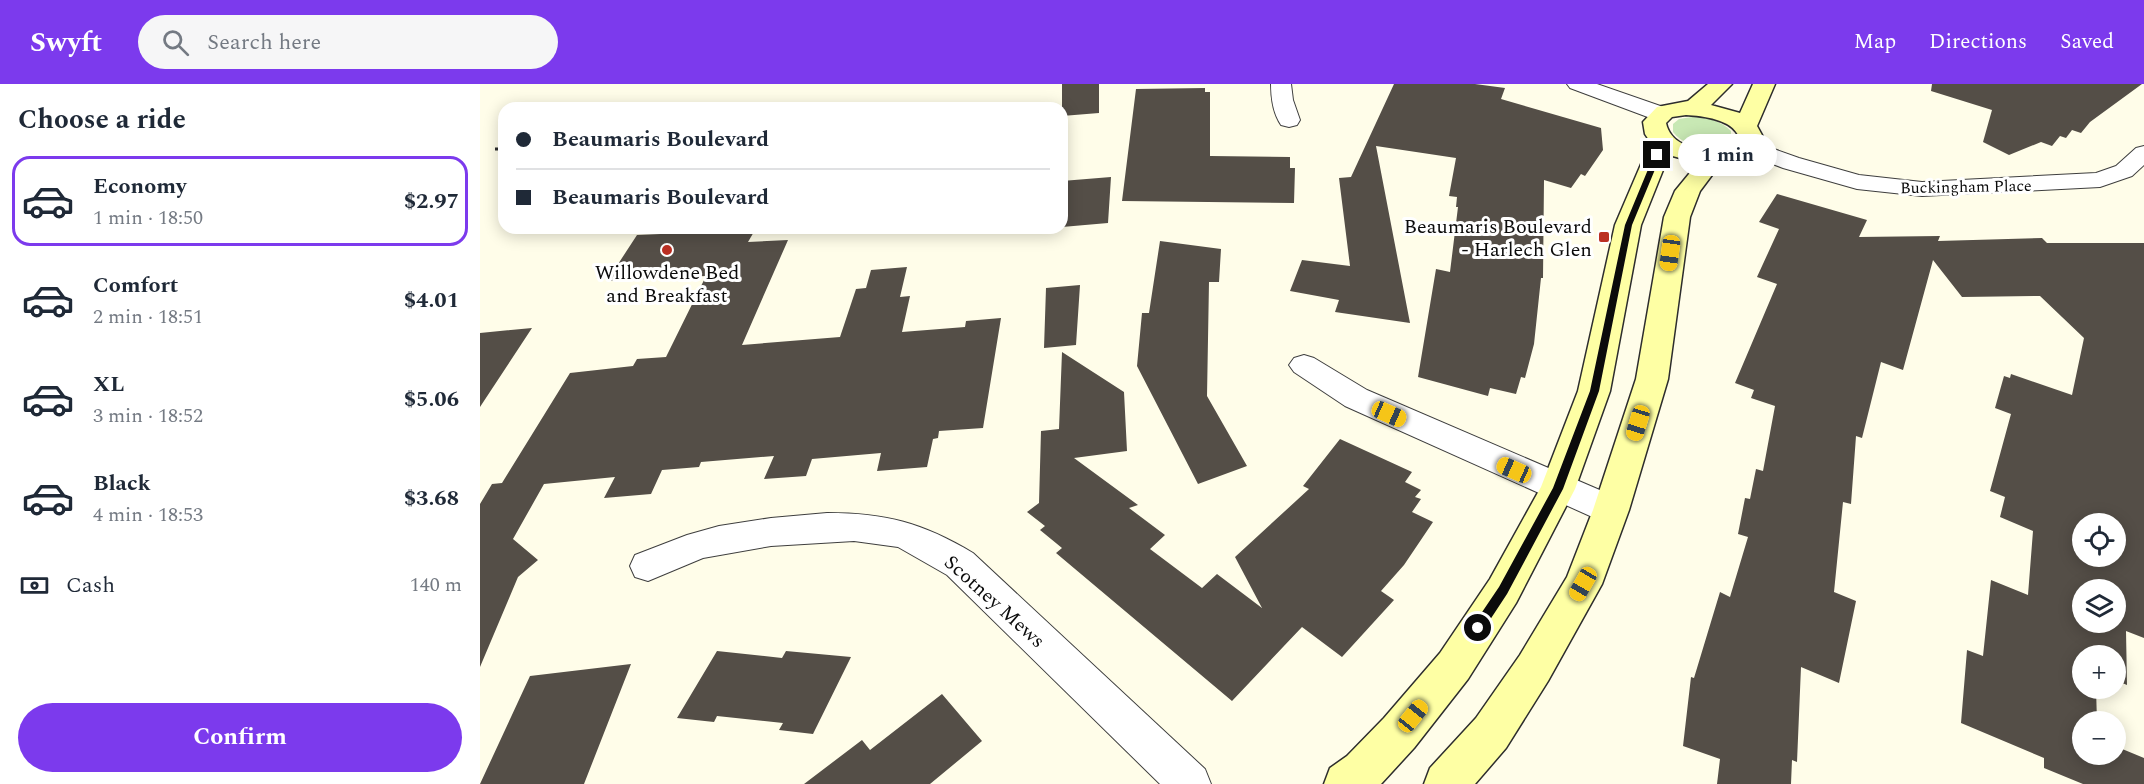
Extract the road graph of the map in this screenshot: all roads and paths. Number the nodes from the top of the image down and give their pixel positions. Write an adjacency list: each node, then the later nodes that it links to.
1 (1281, 84): 6 (street)
2 (1577, 84): 7 (street)
3 (1721, 84): 5 (street)
4 (1764, 84): 8 (street)
5 (1694, 108): 7 (street); 8 (street)
6 (1289, 120)
7 (1660, 127): 8 (street); 11 (street)
8 (1740, 144): 9 (street, Buckingham Place); 12 (street)
9 (2144, 153)
10 (1304, 365): 11 (street)
11 (1558, 489): 12 (street); 15 (street)
12 (1611, 510): 16 (street)
13 (648, 566): 14 (street, Scotney Mews)
14 (1190, 784)
15 (1346, 784)
16 (1446, 784)

